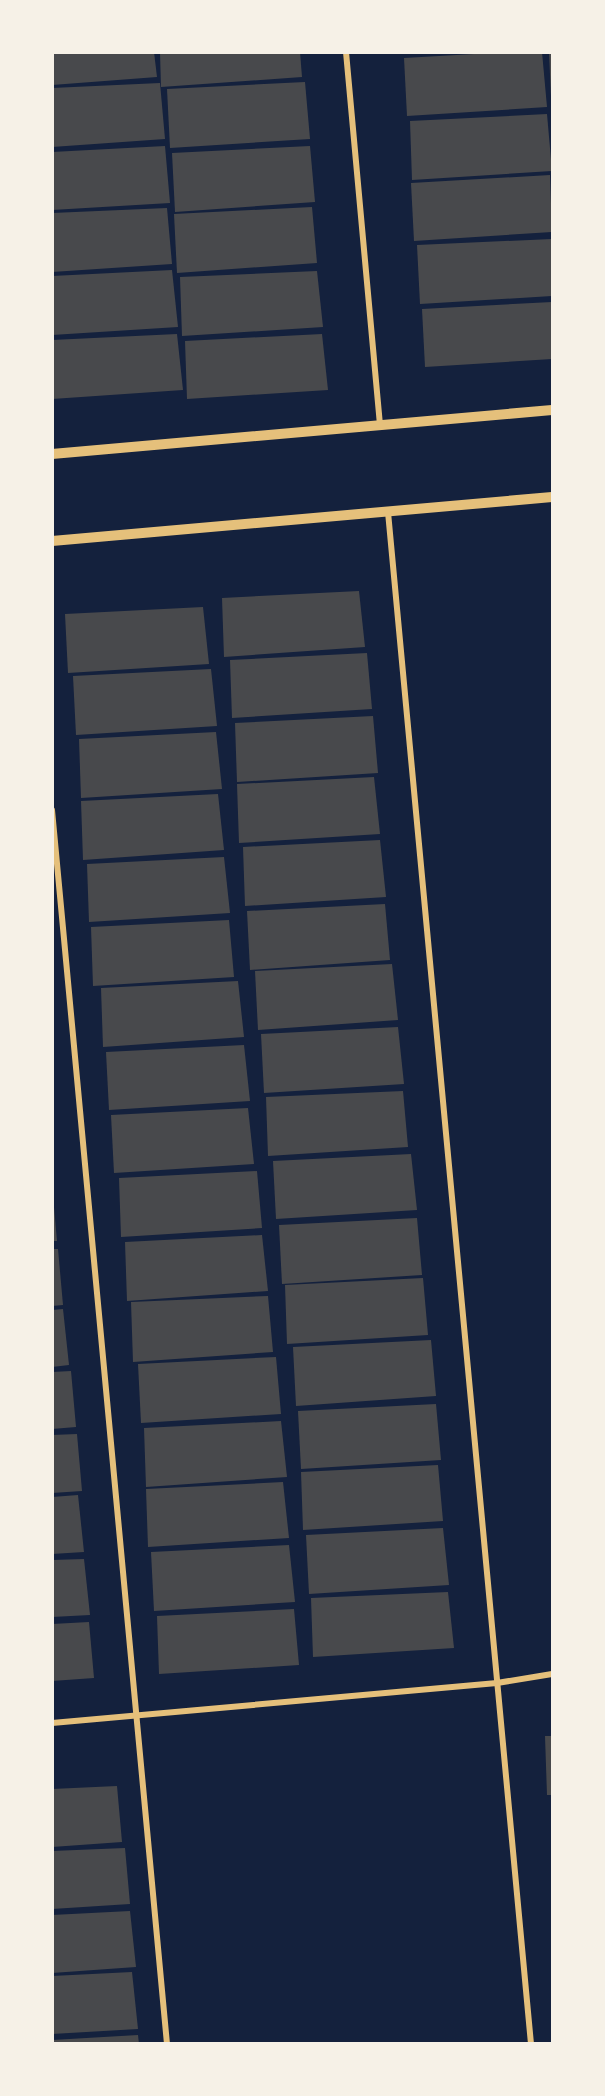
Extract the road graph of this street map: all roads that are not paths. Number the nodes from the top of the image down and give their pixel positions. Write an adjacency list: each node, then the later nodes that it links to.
1 (346, 52): 3 (street)
2 (552, 410): 3 (street)
3 (380, 425): 4 (street)
4 (52, 454)
5 (552, 497): 6 (street)
6 (388, 512): 7 (street); 10 (street)
7 (52, 542)
8 (52, 810): 11 (street)
9 (552, 1674): 10 (street)
10 (497, 1683): 11 (street); 14 (street)
11 (137, 1716): 12 (street); 13 (street)
12 (52, 1723)
13 (167, 2043)
14 (531, 2043)

